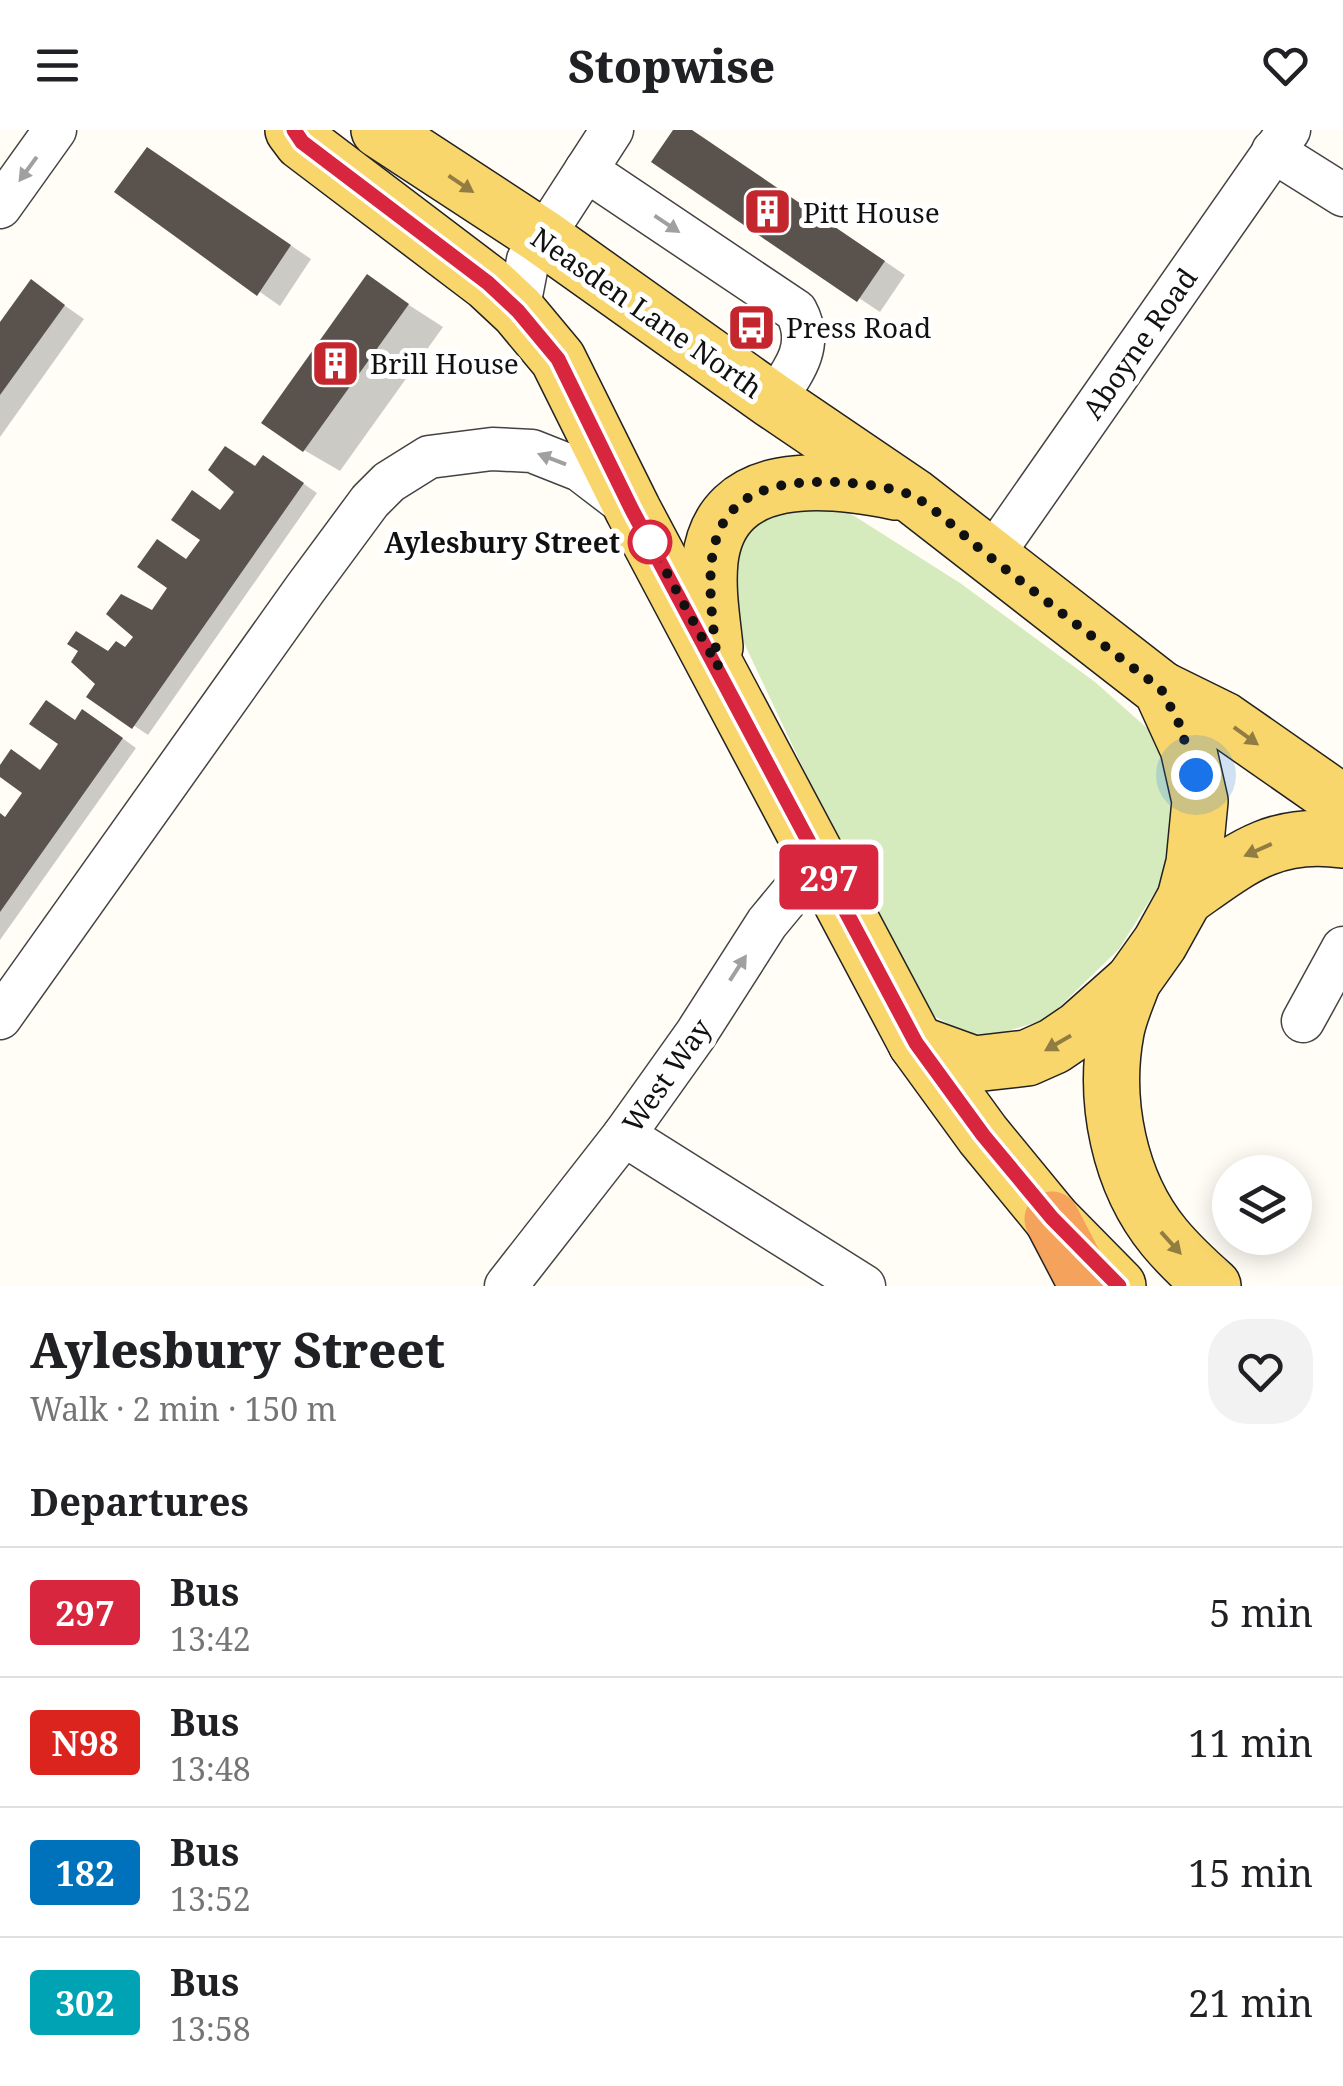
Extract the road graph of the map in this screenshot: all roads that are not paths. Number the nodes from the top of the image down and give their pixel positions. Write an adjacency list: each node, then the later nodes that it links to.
1 (55, 130): 8 (street, one-way to 8)
2 (294, 130): 10 (main road)
3 (379, 130): 9 (main road, Neasden Lane North, one-way to 9)
4 (612, 130): 6 (street)
5 (1281, 140): 7 (street); 14 (street, Aboyne Road)
6 (586, 170): 9 (street); 11 (street, one-way to 11)
7 (1343, 195)
8 (0, 207)
9 (540, 236): 10 (street); 11 (main road, Neasden Lane North)
10 (518, 311): 13 (main road)
11 (772, 401): 12 (main road, Neasden Lane North)
12 (914, 496): 14 (main road, Neasden Lane North); 15 (main road)
13 (632, 510): 15 (main road); 23 (street, one-way to 23)
14 (991, 558): 16 (main road, Neasden Lane North)
15 (718, 667): 19 (main road)
16 (1161, 689): 17 (main road, one-way to 17); 20 (main road)
17 (1343, 804)
18 (1343, 840): 20 (main road, one-way to 20)
19 (820, 859): 25 (main road); 26 (street, West Way, one-way to 19)
20 (1185, 898): 22 (main road)
21 (1343, 948): 24 (street)
22 (1133, 981): 25 (main road, one-way to 25); 32 (main road, one-way to 32)
23 (0, 1018)
24 (1302, 1022)
25 (916, 1043): 27 (main road)
26 (624, 1136): 28 (street, West Way); 29 (street)
27 (1052, 1218): 30 (highway); 31 (main road)
28 (506, 1286)
29 (864, 1286)
30 (1087, 1286)
31 (1118, 1286)
32 (1213, 1286)

